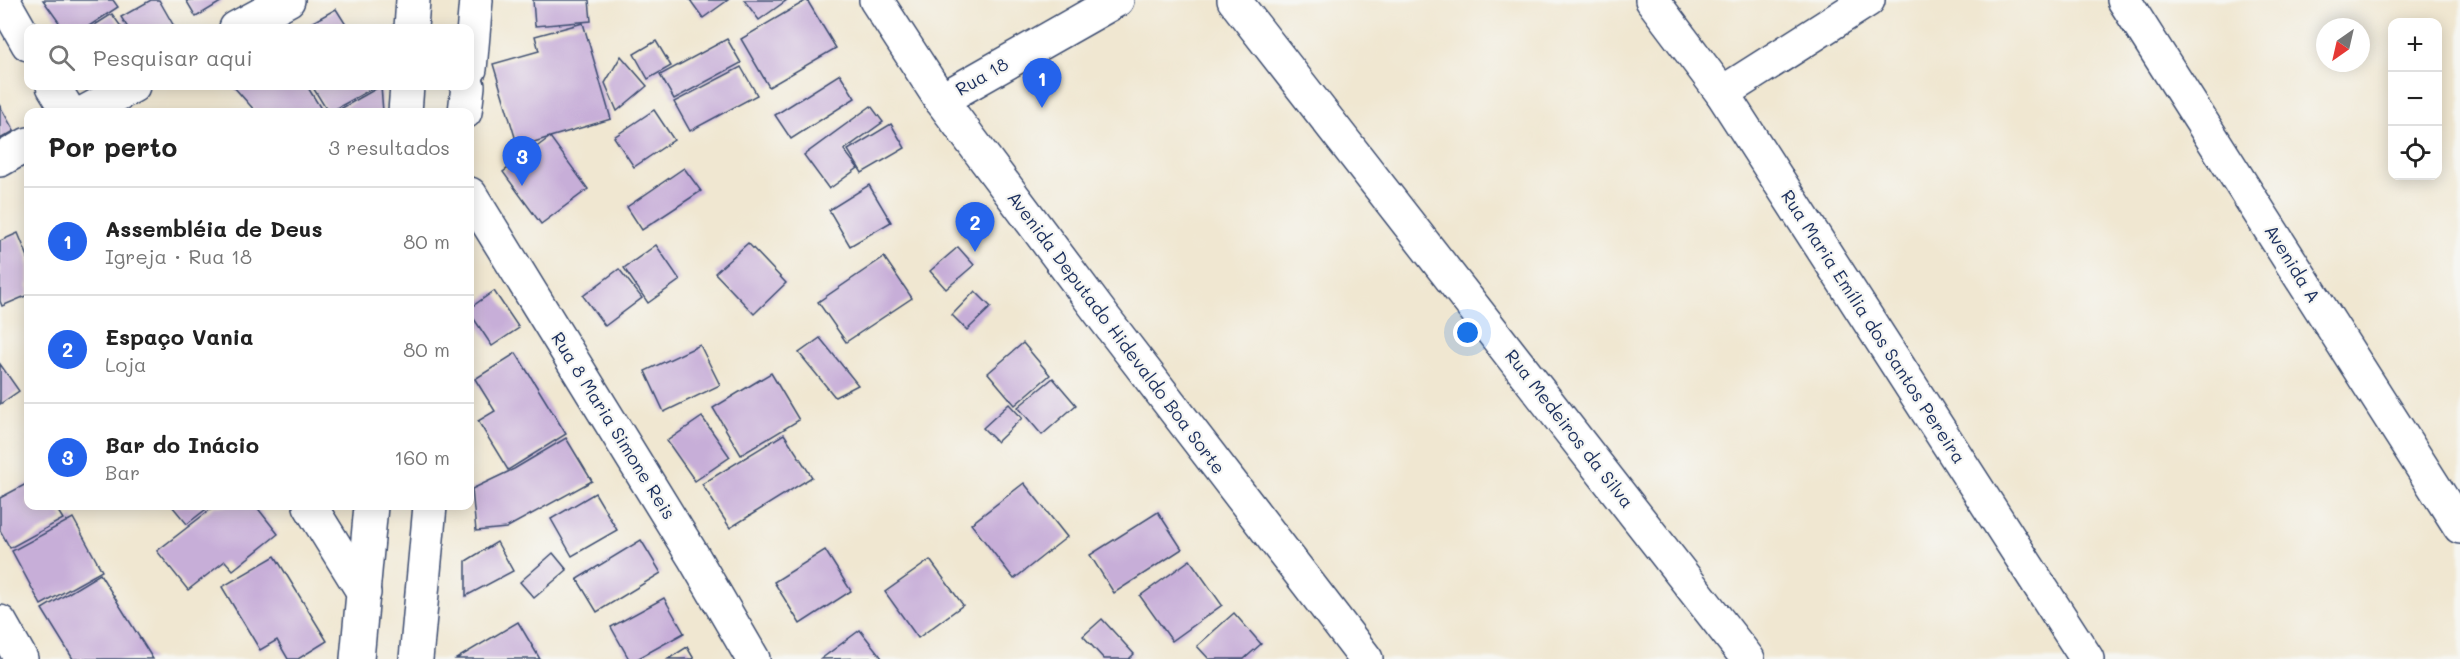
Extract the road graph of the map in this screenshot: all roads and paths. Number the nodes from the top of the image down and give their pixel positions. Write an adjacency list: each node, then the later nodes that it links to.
1 (3, 0): 14 (street)
2 (288, 0): 11 (street)
3 (413, 0): 12 (street)
4 (476, 0): 13 (street)
5 (876, 0): 20 (street, Avenida Deputado Hidevaldo Boa Sorte)
6 (1118, 0): 20 (street, Rua 18)
7 (1234, 0): 39 (street, Rua Medeiros da Silva)
8 (1652, 0): 19 (street, Rua Maria Emília dos Santos Pereira)
9 (1868, 0): 19 (street)
10 (2124, 0): 31 (street, Avenida A)
11 (243, 24)
12 (411, 24)
13 (474, 24)
14 (24, 37)
15 (55, 90): 21 (street)
16 (126, 90): 22 (street)
17 (407, 90): 23 (street)
18 (468, 90): 24 (street)
19 (1722, 93): 40 (street, Rua Maria Emília dos Santos Pereira)
20 (941, 100): 38 (street, Avenida Deputado Hidevaldo Boa Sorte)
21 (67, 108)
22 (92, 108)
23 (405, 108)
24 (465, 108)
25 (24, 146): 26 (street)
26 (0, 160)
27 (474, 200): 37 (street, Rua 8 Maria Simone Reis)
28 (312, 510): 32 (street)
29 (371, 510): 32 (street)
30 (430, 510): 36 (street)
31 (2460, 527)
32 (364, 593): 35 (street)
33 (0, 622): 34 (street)
34 (21, 659)
35 (357, 659)
36 (416, 659)
37 (753, 659)
38 (1366, 659)
39 (1748, 659)
40 (2087, 659)

